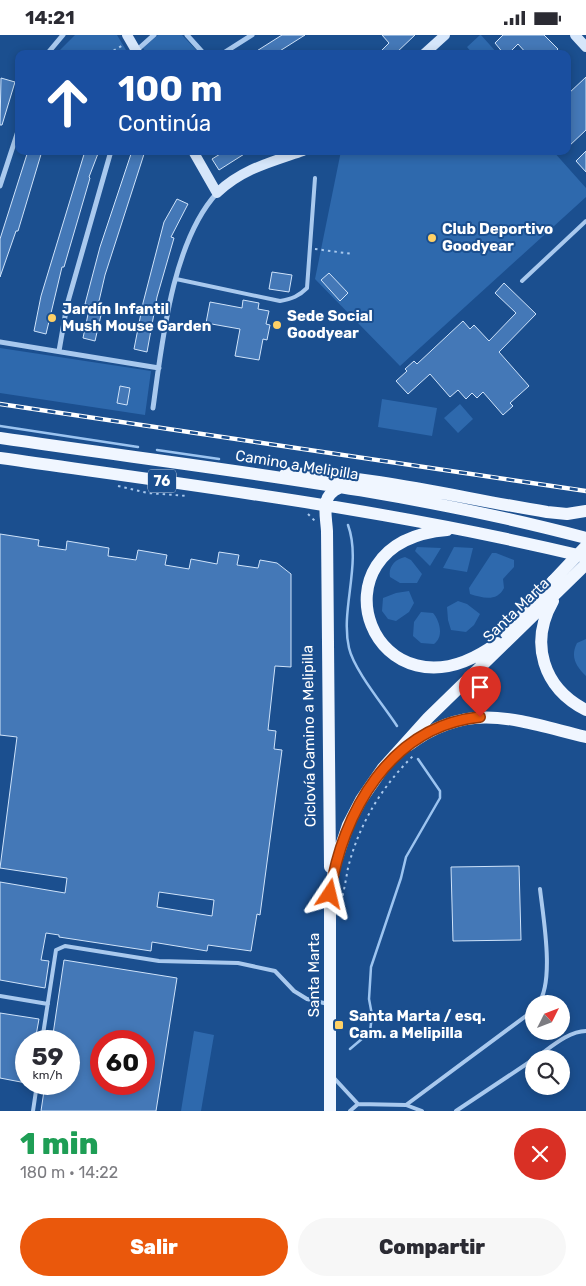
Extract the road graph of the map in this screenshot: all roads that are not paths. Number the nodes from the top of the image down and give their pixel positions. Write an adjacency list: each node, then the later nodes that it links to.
1 (63, 35): 9 (street)
2 (154, 35): 11 (street)
3 (187, 35): 12 (street)
4 (252, 35): 13 (street)
5 (575, 35): 8 (street)
6 (439, 37): 14 (street)
7 (129, 38): 10 (street)
8 (586, 47)
9 (50, 50)
10 (136, 50)
11 (139, 50)
12 (200, 50)
13 (228, 50)
14 (428, 50)
15 (15, 141): 20 (street)
16 (110, 155): 26 (street)
17 (195, 155): 21 (street)
18 (291, 155): 21 (street)
19 (315, 178): 23 (lane)
20 (0, 186)
21 (217, 193): 23 (street)
22 (586, 221): 24 (lane)
23 (176, 279): 27 (street)
24 (522, 281)
25 (0, 342): 26 (street)
26 (59, 351): 27 (street)
27 (158, 368): 28 (street)
28 (153, 408)
29 (0, 438): 31 (main road, Camino a Melipilla / 76)
30 (0, 458): 33 (main road, 76)
31 (251, 475): 32 (main road, Camino a Melipilla / 76); 34 (main road)
32 (339, 488): 33 (main road); 36 (main road, Camino a Melipilla / 76)
33 (325, 505): 35 (main road, 76); 47 (main road)
34 (586, 511)
35 (467, 529): 38 (main road, 76); 41 (main road)
36 (586, 538)
37 (586, 546): 40 (main road, bridge)
38 (586, 557)
39 (586, 564): 40 (main road)
40 (558, 584): 41 (main road, Santa Marta); 42 (main road, Santa Marta); 43 (main road)
41 (497, 643): 42 (main road, Santa Marta)
42 (470, 677): 45 (main road, Santa Marta)
43 (586, 710)
44 (586, 737): 45 (main road)
45 (383, 768): 47 (main road, Santa Marta)
46 (540, 889): 48 (lane)
47 (330, 900): 51 (main road, Santa Marta)
48 (543, 995)
49 (0, 996): 50 (lane)
50 (48, 1004): 51 (lane); 53 (lane)
51 (330, 1004): 57 (main road, Santa Marta)
52 (525, 1017): 60 (lane)
53 (44, 1030)
54 (586, 1031): 55 (lane)
55 (547, 1050)
56 (525, 1065): 65 (lane)
57 (330, 1073): 59 (lane); 62 (main road, Santa Marta)
58 (35, 1095): 61 (lane)
59 (358, 1104): 60 (lane); 63 (lane)
60 (406, 1105): 64 (lane)
61 (33, 1111)
62 (330, 1111)
63 (350, 1111)
64 (422, 1111)
65 (456, 1111)

